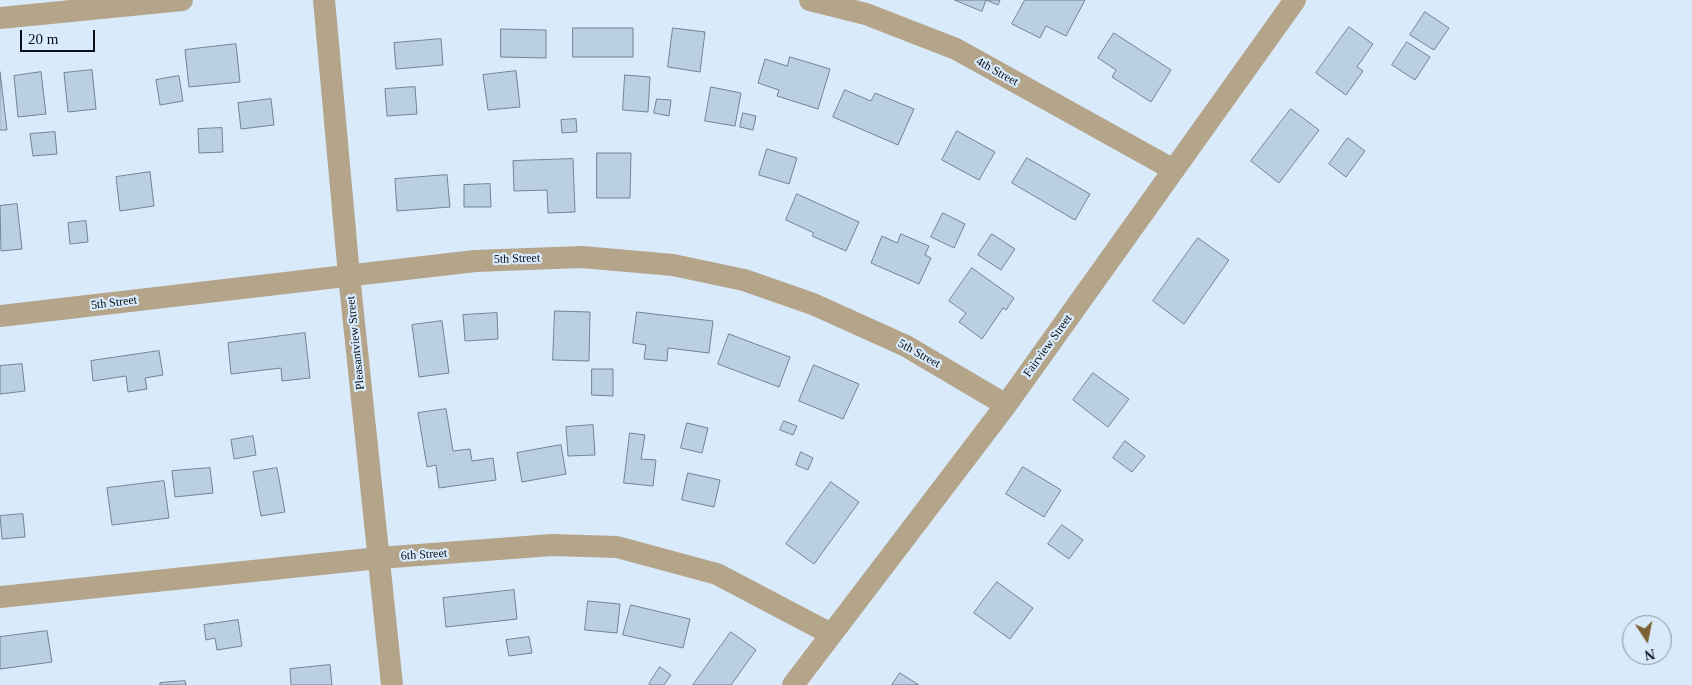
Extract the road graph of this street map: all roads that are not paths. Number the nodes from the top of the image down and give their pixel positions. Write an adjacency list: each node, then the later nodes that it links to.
1 (182, 0): 5 (street)
2 (324, 0): 7 (street, Pleasantview Street)
3 (810, 0): 6 (street, 4th Street)
4 (1295, 0): 6 (street, Fairview Street)
5 (0, 18)
6 (1174, 170): 9 (street, Fairview Street)
7 (349, 275): 8 (street, 5th Street); 9 (street, 5th Street); 10 (street, Pleasantview Street)
8 (0, 316)
9 (1006, 405): 12 (street, Fairview Street)
10 (379, 558): 11 (street, 6th Street); 12 (street, 6th Street); 13 (street, Pleasantview Street)
11 (0, 597)
12 (831, 634): 14 (street, Fairview Street)
13 (392, 685)
14 (793, 685)

